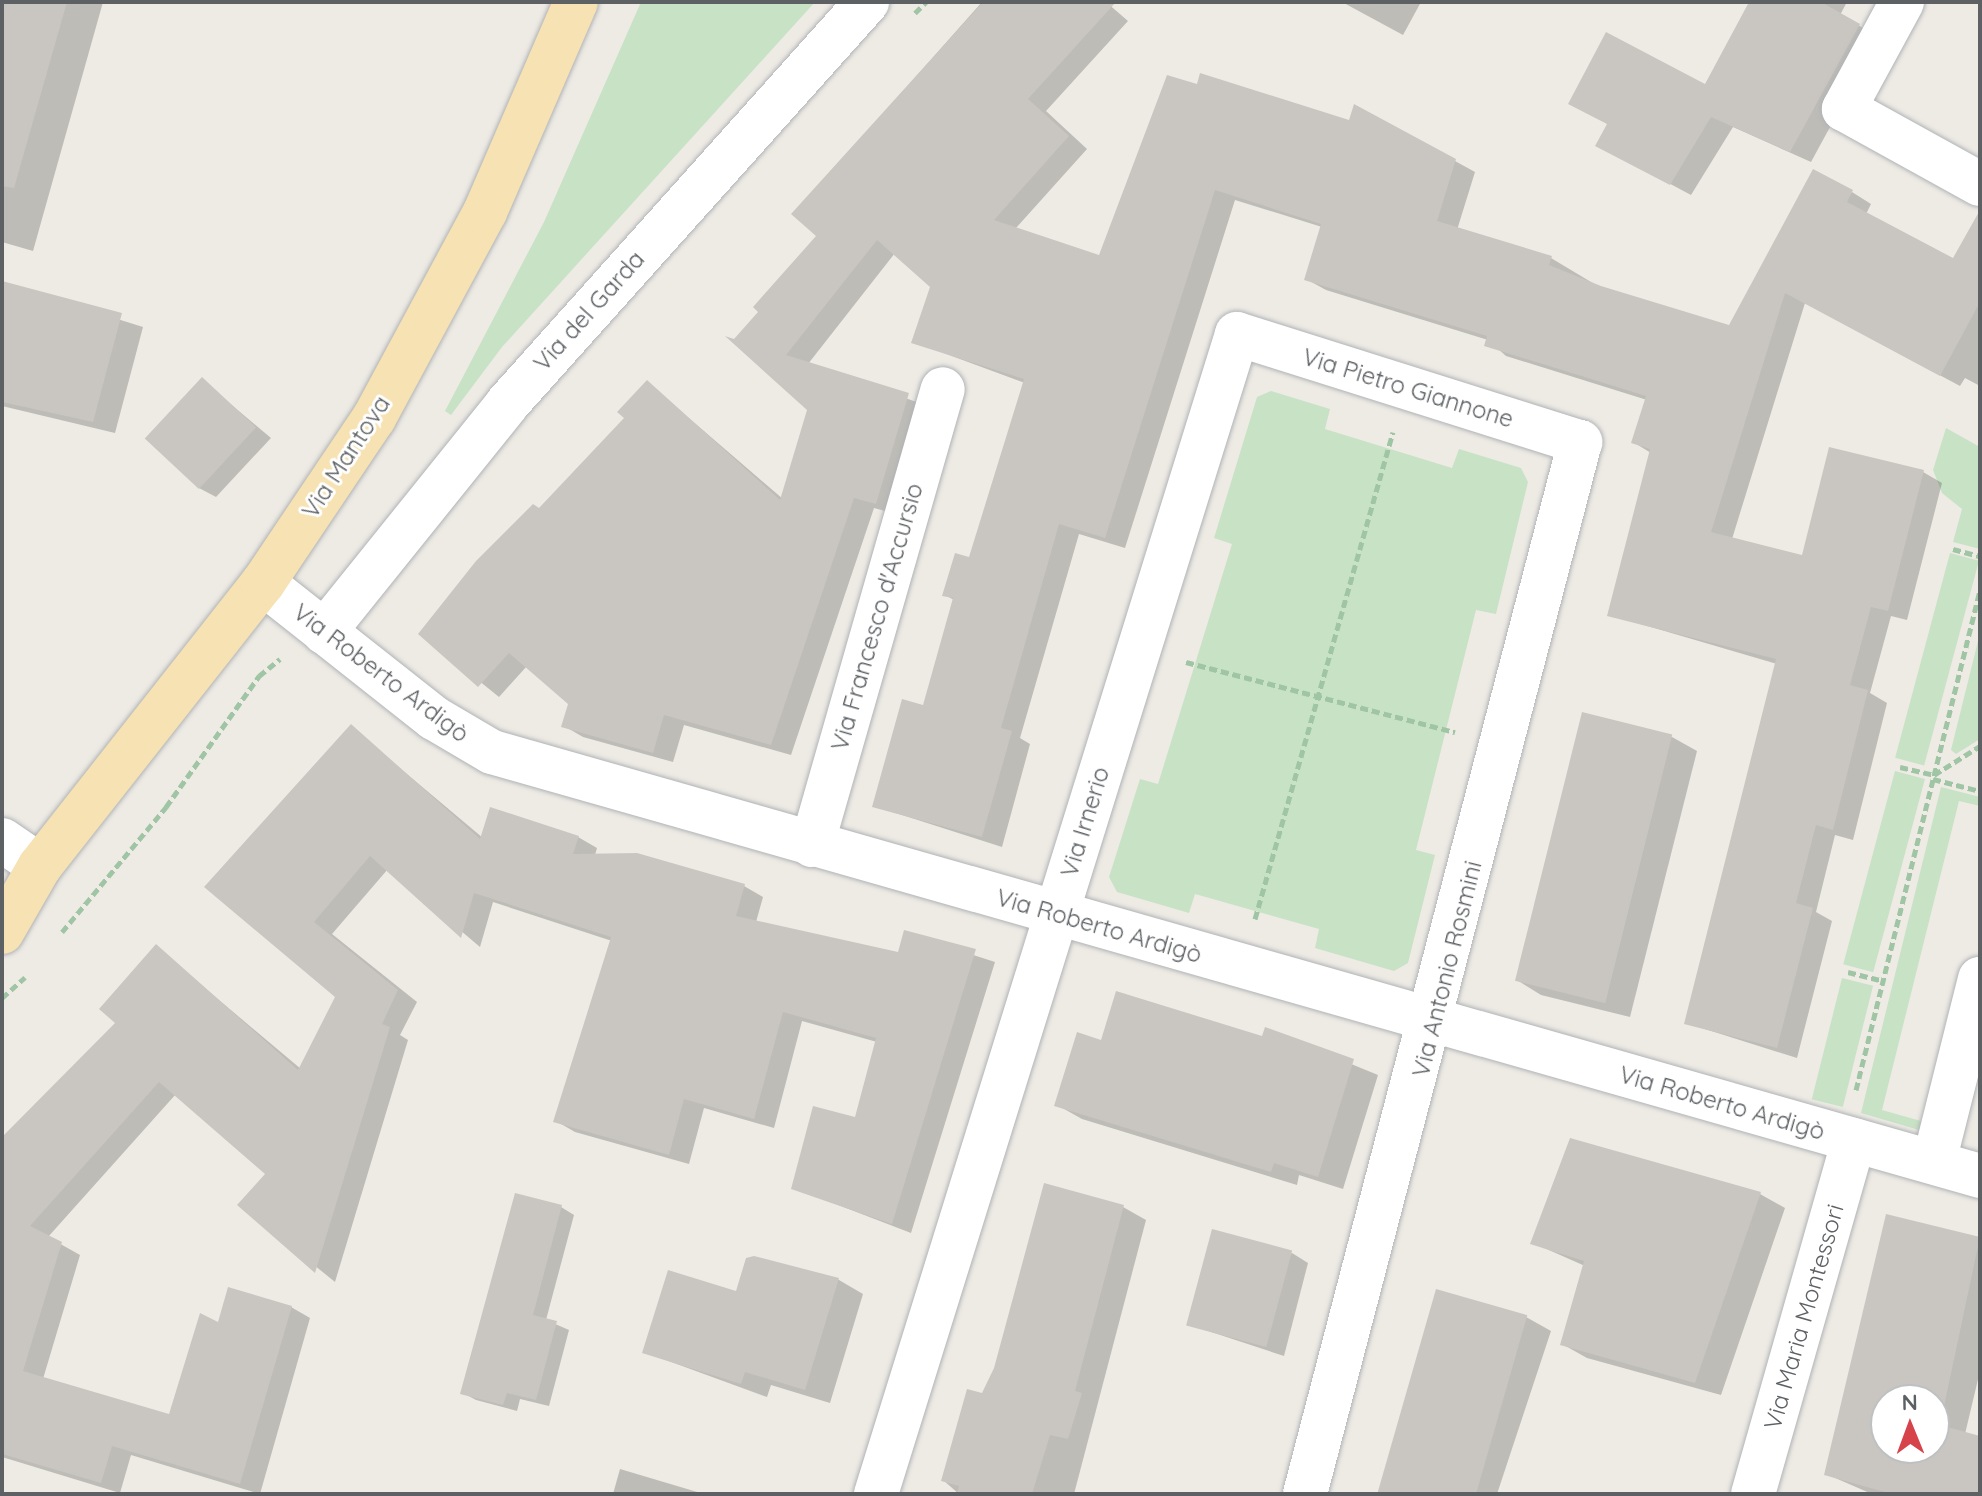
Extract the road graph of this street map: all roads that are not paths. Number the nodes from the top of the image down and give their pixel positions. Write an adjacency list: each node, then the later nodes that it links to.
1 (576, 2): 8 (main road, Via Mantova)
2 (867, 2): 9 (street, Via del Garda)
3 (1902, 2): 4 (street)
4 (1980, 184)
5 (1237, 334): 7 (street, Via Pietro Giannone); 13 (street, Via Irnerio)
6 (943, 389): 11 (street, Via Francesco d'Accursio)
7 (1580, 442): 16 (street, Via Antonio Rosmini)
8 (263, 583): 9 (street, Via Roberto Ardigò); 12 (main road, Via Mantova)
9 (324, 632): 11 (street, Via Roberto Ardigò)
10 (2, 840): 12 (street)
11 (812, 845): 13 (street, Via Roberto Ardigò)
12 (24, 884): 14 (main road, Via Mantova)
13 (1057, 914): 16 (street, Via Roberto Ardigò); 20 (street, Via Irnerio)
14 (2, 932)
15 (1980, 979): 18 (street)
16 (1434, 1021): 17 (street, Via Roberto Ardigò); 21 (street, Via Antonio Rosmini)
17 (1849, 1139): 18 (street, Via Roberto Ardigò); 22 (street, Via Maria Montessori)
18 (1934, 1162): 19 (street, Via Roberto Ardigò)
19 (1980, 1176)
20 (876, 1494)
21 (1305, 1494)
22 (1753, 1494)

